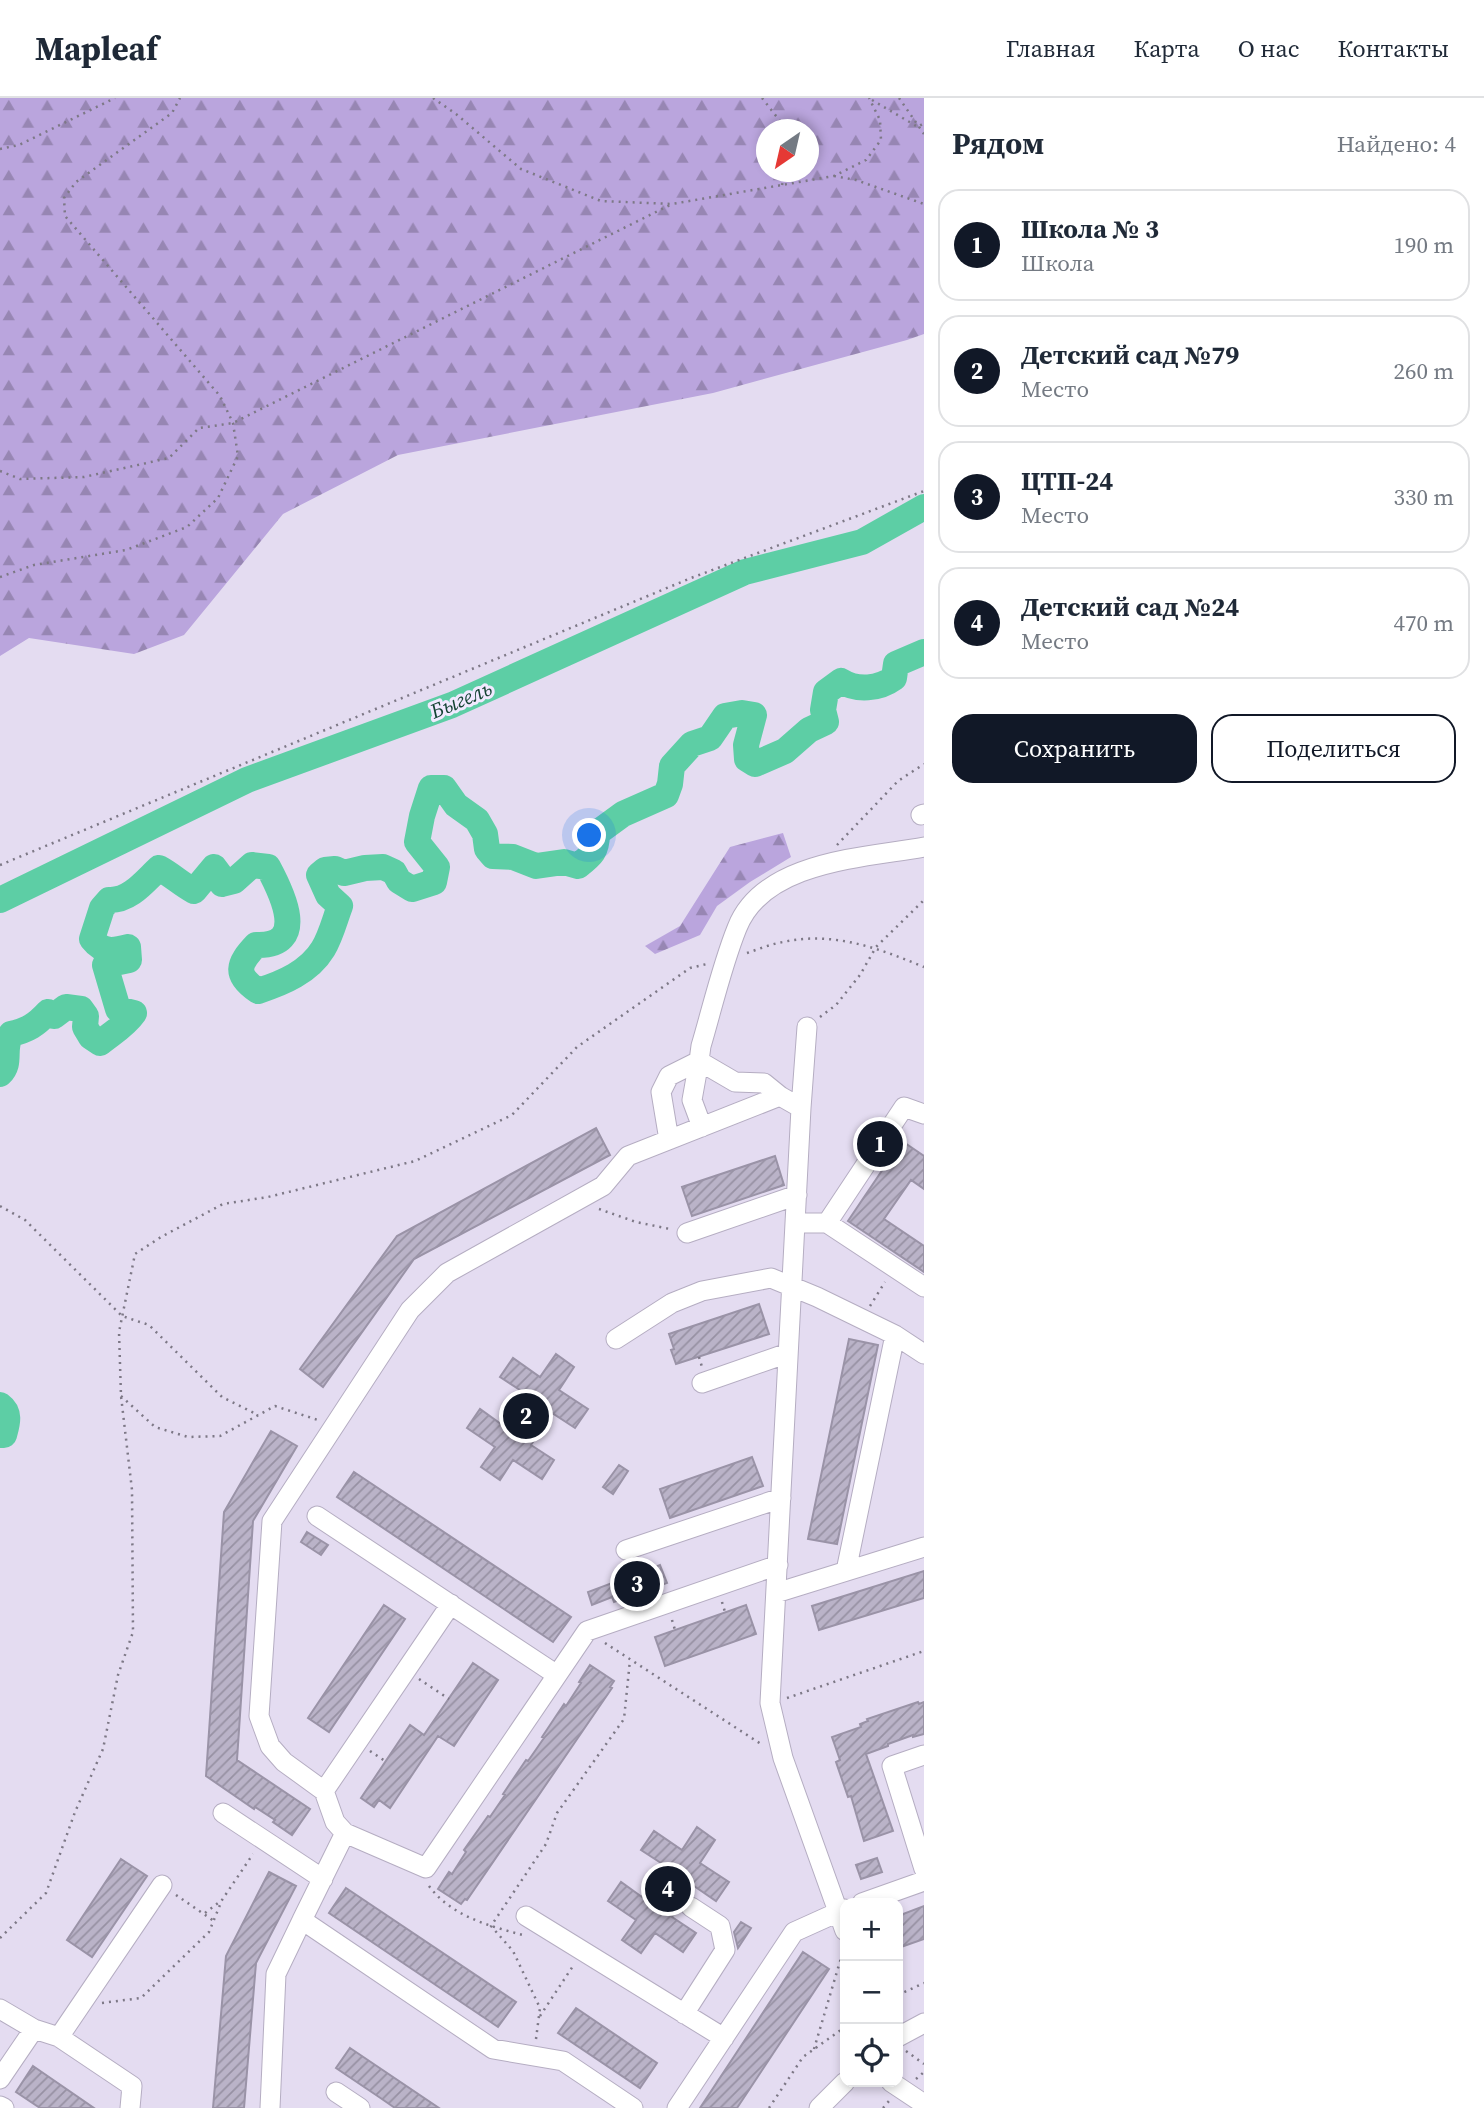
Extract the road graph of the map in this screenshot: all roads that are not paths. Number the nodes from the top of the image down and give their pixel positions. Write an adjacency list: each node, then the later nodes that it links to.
1 (924, 846): 3 (street)
2 (807, 1027): 5 (street)
3 (699, 1061): 4 (street); 7 (street); 8 (street)
4 (780, 1096): 5 (street); 7 (street)
5 (801, 1108): 9 (street)
6 (924, 1114): 11 (street)
7 (702, 1127): 8 (street)
8 (669, 1140): 30 (street)
9 (797, 1195): 10 (street); 12 (street)
10 (795, 1223): 11 (street); 13 (street)
11 (827, 1223): 14 (street)
12 (687, 1233)
13 (792, 1287): 15 (street); 16 (street); 17 (street)
14 (924, 1287)
15 (895, 1335): 18 (street); 25 (street)
16 (616, 1339)
17 (789, 1353): 19 (street); 20 (street)
18 (924, 1354)
19 (702, 1383)
20 (781, 1499): 23 (street); 24 (street)
21 (317, 1516): 27 (street)
22 (924, 1547): 25 (street)
23 (626, 1550)
24 (778, 1565): 26 (street); 28 (street)
25 (846, 1571): 26 (street)
26 (776, 1593): 38 (street)
27 (451, 1604): 28 (street); 30 (street)
28 (557, 1675): 32 (street)
29 (924, 1755): 33 (street)
30 (324, 1791): 32 (street)
31 (223, 1812): 34 (street)
32 (345, 1833): 34 (street)
33 (924, 1869)
34 (323, 1880): 42 (street)
35 (924, 1881): 37 (street)
36 (162, 1885): 47 (street)
37 (876, 1898)
38 (840, 1905)
39 (691, 1907): 44 (street)
40 (840, 1911): 48 (street)
41 (526, 1916): 44 (street)
42 (302, 1920): 56 (street); 58 (street)
43 (0, 2009): 46 (street)
44 (684, 2014): 48 (street)
45 (924, 2023): 49 (street)
46 (34, 2029): 47 (street); 50 (street)
47 (60, 2037): 55 (street)
48 (723, 2038): 59 (street)
49 (903, 2043)
50 (0, 2079)
51 (840, 2086): 60 (street)
52 (898, 2087): 54 (street)
53 (335, 2092): 57 (street)
54 (924, 2104)
55 (130, 2108)
56 (270, 2108)
57 (360, 2108)
58 (632, 2108)
59 (677, 2108)
60 (819, 2108)

